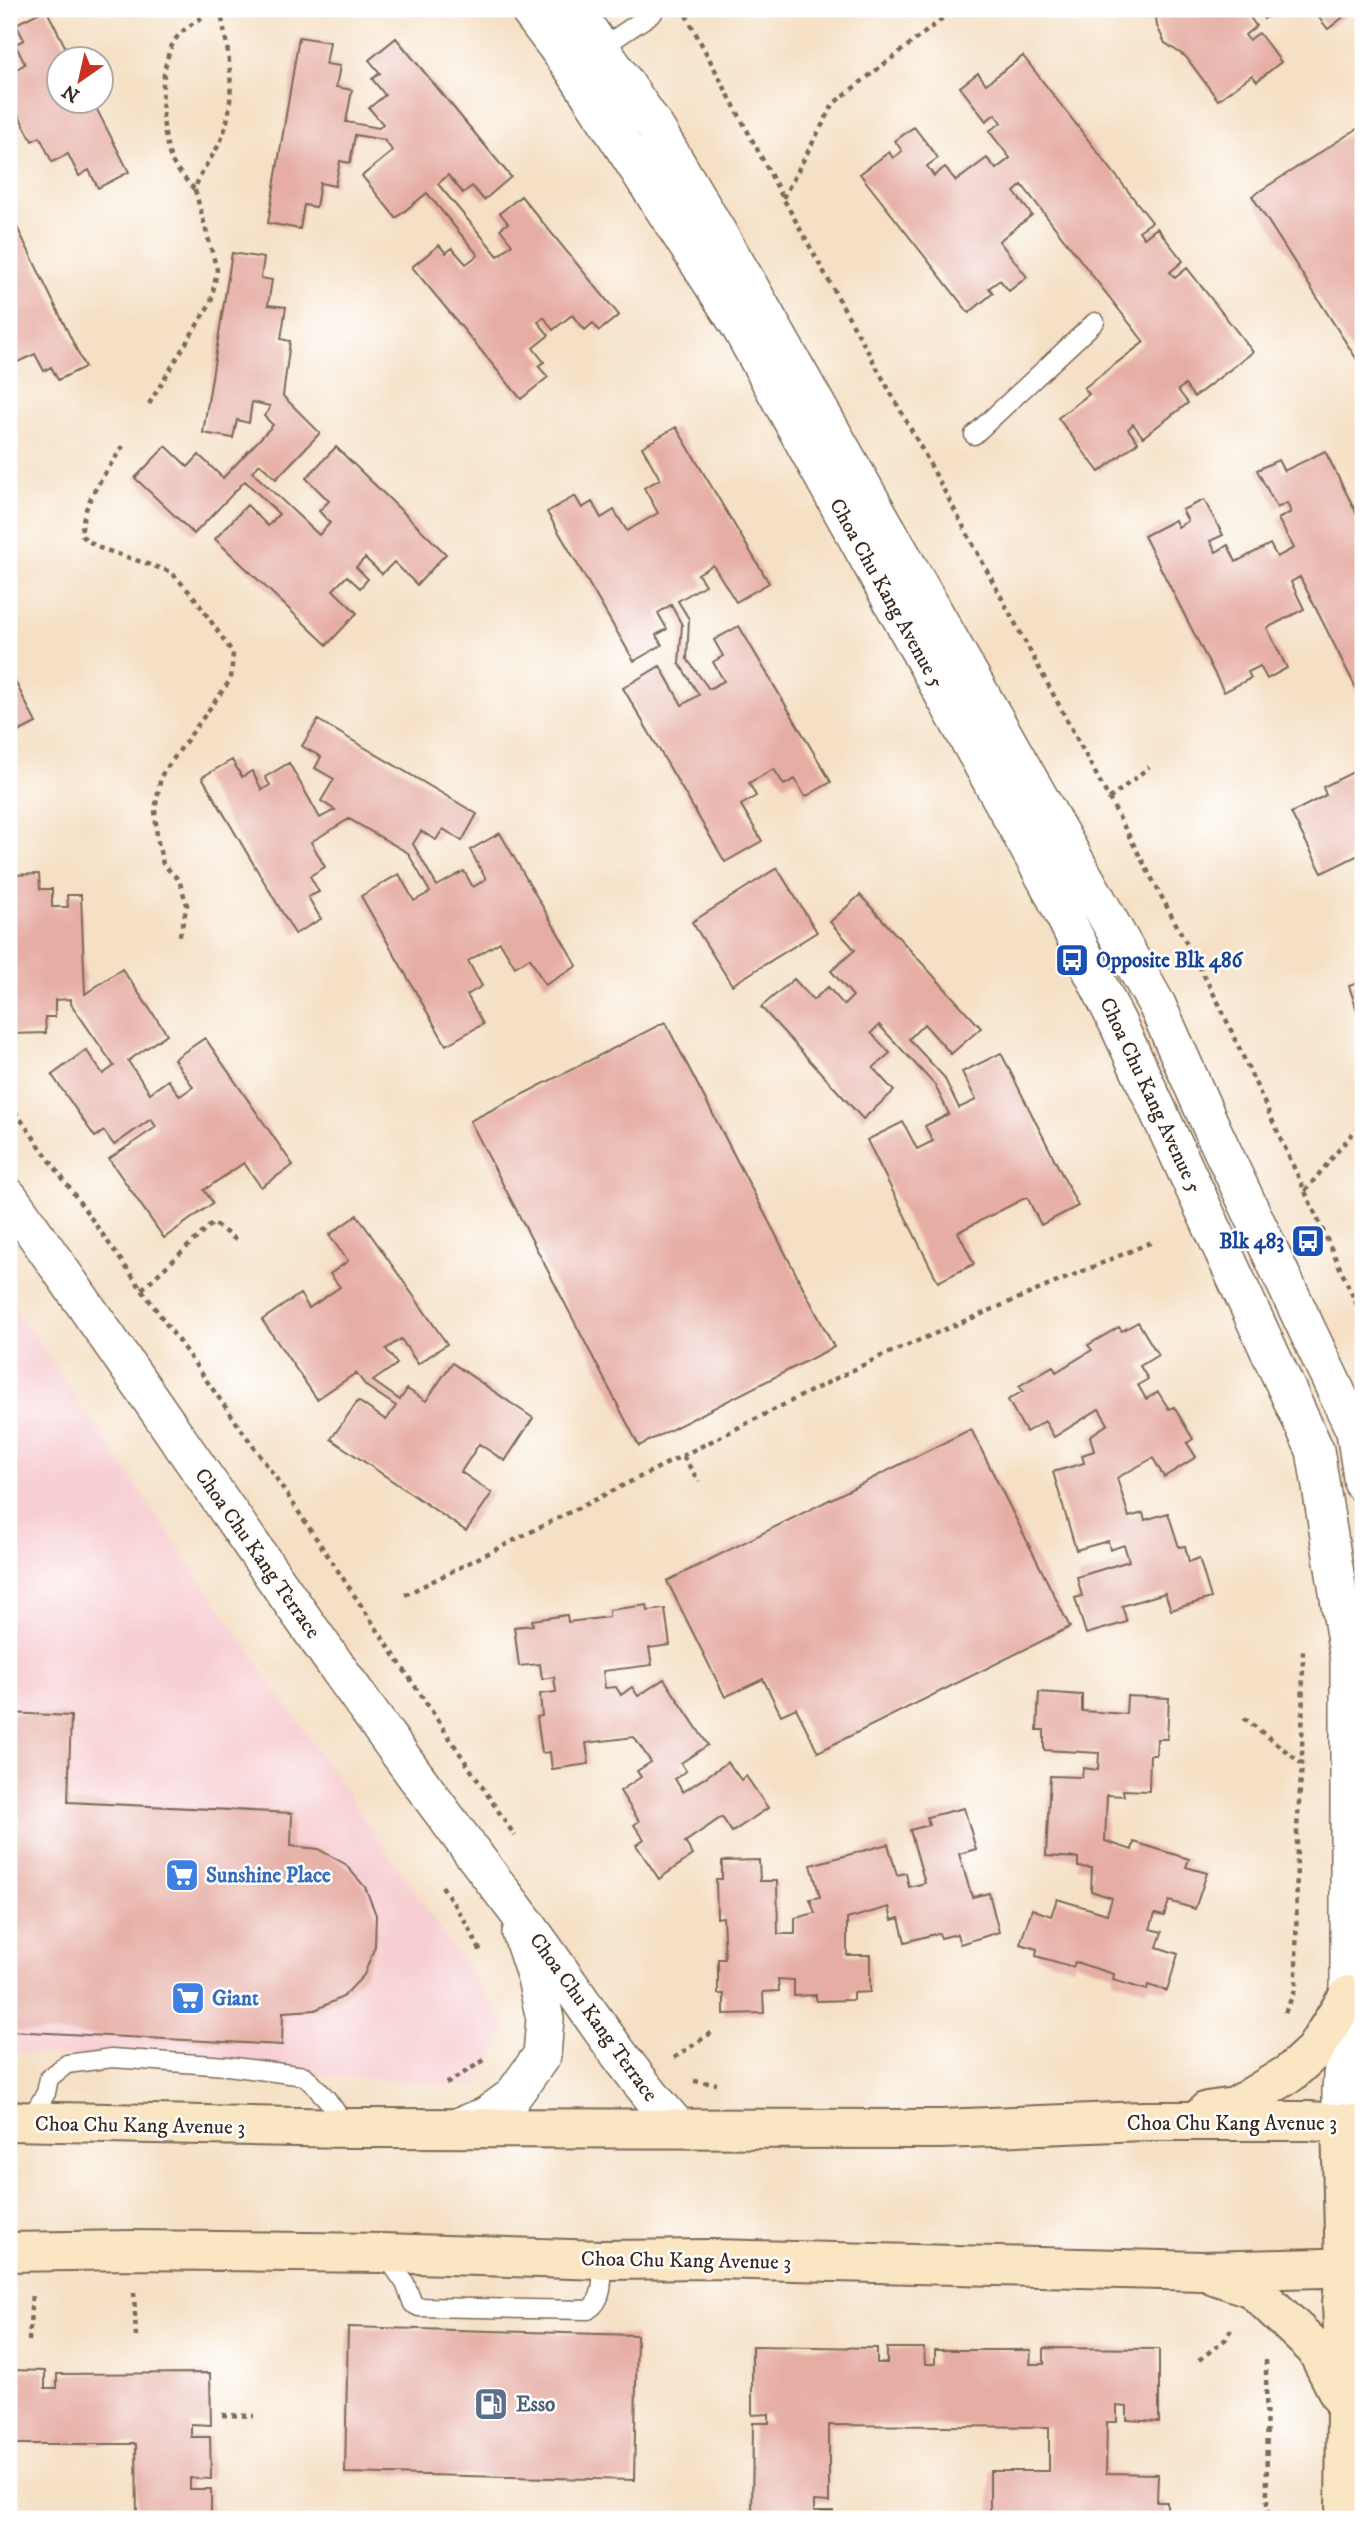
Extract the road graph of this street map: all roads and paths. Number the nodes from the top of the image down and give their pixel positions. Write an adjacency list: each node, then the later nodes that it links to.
1 (218, 9): 8 (path); 8 (path)
2 (528, 9): 31 (street, Choa Chu Kang Avenue 5)
3 (574, 9): 7 (street, Choa Chu Kang Avenue 5)
4 (655, 9): 7 (lane)
5 (681, 9): 9 (path)
6 (955, 9): 9 (path)
7 (601, 48): 27 (street, Choa Chu Kang Avenue 5)
8 (195, 190): 11 (path)
9 (783, 198): 15 (path)
10 (1095, 322): 12 (lane)
11 (149, 404)
12 (974, 435)
13 (122, 446): 16 (path)
14 (1149, 767): 15 (path)
15 (1109, 799): 19 (path)
16 (179, 939)
17 (9, 1103): 23 (path)
18 (1356, 1129): 19 (path)
19 (1305, 1191): 24 (path)
20 (9, 1198): 34 (street, Choa Chu Kang Terrace)
21 (239, 1242): 23 (path)
22 (1152, 1242): 25 (path)
23 (142, 1289): 33 (path)
24 (1363, 1318)
25 (683, 1456): 26 (path); 28 (path)
26 (699, 1482)
27 (1363, 1484)
28 (405, 1595)
29 (1303, 1633): 32 (path)
30 (1244, 1718): 32 (path)
31 (1356, 1755): 35 (street, Choa Chu Kang Avenue 5)
32 (1302, 1764): 36 (path)
33 (522, 1845)
34 (512, 1905): 42 (street, Choa Chu Kang Terrace); 44 (street, Choa Chu Kang Terrace)
35 (1349, 1994): 40 (street); 41 (street, Choa Chu Kang Avenue 5)
36 (1281, 2023)
37 (714, 2031): 38 (path)
38 (667, 2063)
39 (19, 2121): 43 (street, Choa Chu Kang Avenue 3); 43 (lane)
40 (1143, 2121): 41 (street, Choa Chu Kang Avenue 3); 42 (street, Choa Chu Kang Avenue 3)
41 (1352, 2124): 48 (street, Choa Chu Kang Avenue 5)
42 (678, 2127): 44 (street, Choa Chu Kang Avenue 3)
43 (348, 2128): 44 (street, Choa Chu Kang Avenue 3)
44 (454, 2128)
45 (9, 2252): 46 (street, Choa Chu Kang Avenue 3)
46 (383, 2253): 47 (street, Choa Chu Kang Avenue 3); 47 (lane)
47 (602, 2260): 49 (street, Choa Chu Kang Avenue 3)
48 (1354, 2267): 49 (street, Choa Chu Kang Avenue 3); 53 (street, Choa Chu Kang Avenue 5)
49 (1203, 2271): 53 (street)
50 (1241, 2331): 52 (path)
51 (1262, 2353): 56 (path)
52 (1199, 2360)
53 (1346, 2407): 57 (street, Choa Chu Kang Avenue 5)
54 (222, 2415): 55 (path)
55 (254, 2416)
56 (1269, 2519)
57 (1345, 2519)

